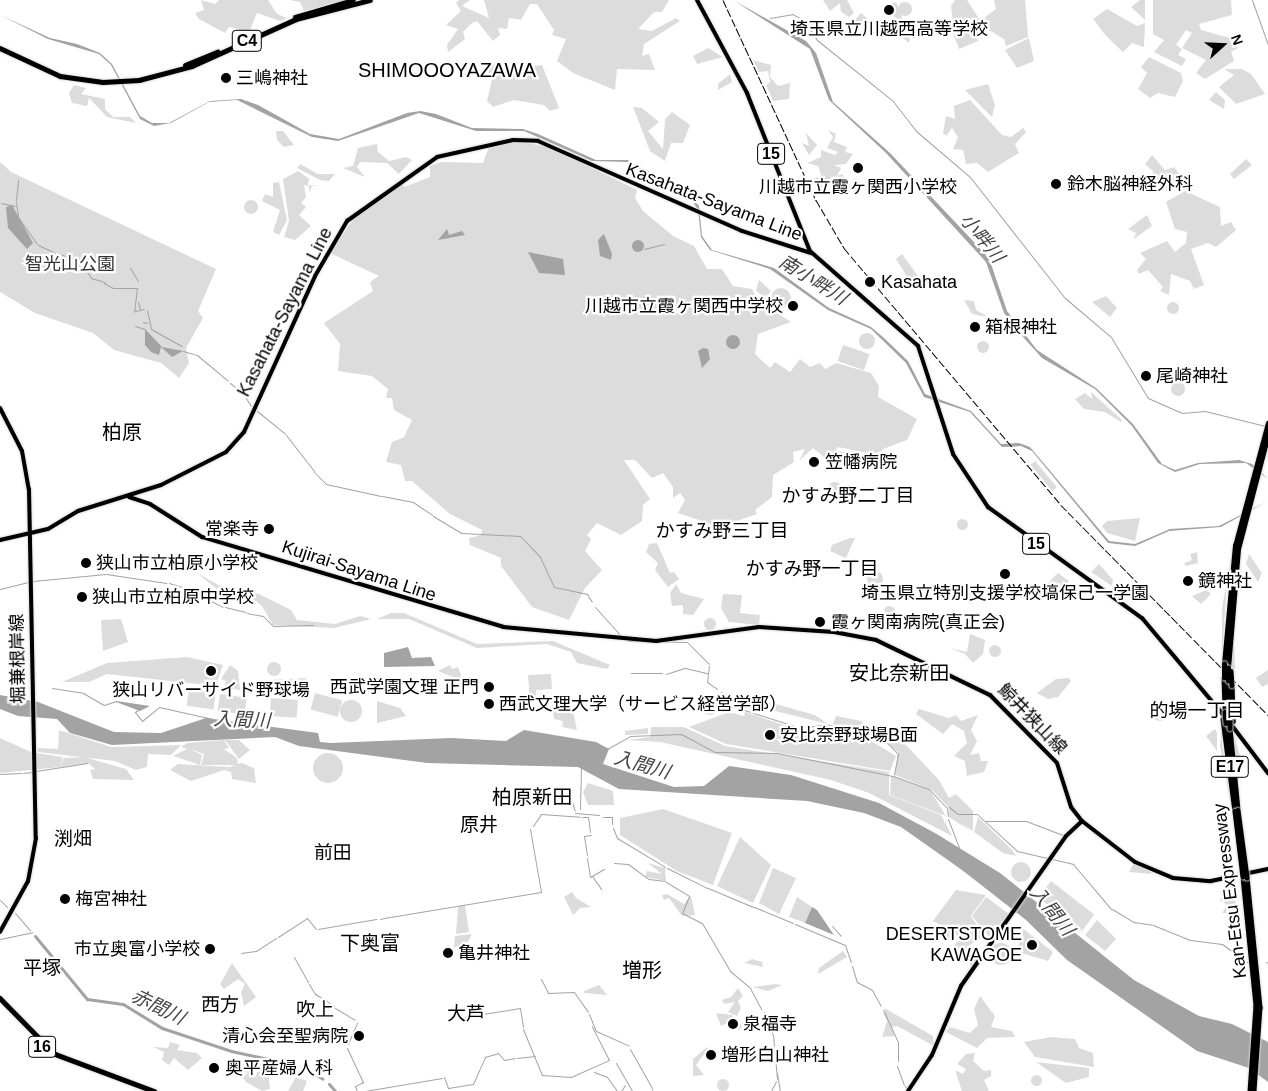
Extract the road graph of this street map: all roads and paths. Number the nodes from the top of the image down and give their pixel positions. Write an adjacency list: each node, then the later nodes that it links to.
1 (353, 0): 5 (highway, C4)
2 (370, 0): 5 (highway, C4)
3 (696, 0): 6 (main road, 15)
4 (0, 46): 5 (highway, C4)
5 (121, 81)
6 (811, 253): 11 (main road, Kasahata-Sayama Line); 17 (main road, 15)
7 (0, 408): 13 (main road, 堀兼根岸線)
8 (1268, 423): 10 (highway, Kan-Etsu Expressway / E17)
9 (1268, 435): 10 (highway, Kan-Etsu Expressway / E17)
10 (1262, 447): 12 (highway, Kan-Etsu Expressway / E17)
11 (129, 497): 13 (main road); 19 (main road, Kujirai-Sayama Line)
12 (1243, 514): 15 (highway, Kan-Etsu Expressway / E17); 15 (highway, Kan-Etsu Expressway / E17)
13 (30, 533): 14 (main road); 21 (main road, 堀兼根岸線)
14 (0, 540)
15 (1228, 668): 16 (highway, Kan-Etsu Expressway / E17, bridge); 16 (highway, bridge)
16 (1228, 681): 18 (highway, Kan-Etsu Expressway / E17, bridge); 18 (highway, Kan-Etsu Expressway / E17, bridge)
17 (1268, 773)
18 (1236, 811): 22 (highway, Kan-Etsu Expressway / E17, bridge)
19 (1082, 821): 20 (main road); 26 (main road)
20 (1268, 869)
21 (0, 931)
22 (1257, 976): 27 (highway, Kan-Etsu Expressway / E17); 28 (highway, Kan-Etsu Expressway / E17)
23 (0, 1000): 24 (highway, 16); 25 (highway, 16)
24 (148, 1091)
25 (154, 1091)
26 (908, 1091)
27 (1250, 1091)
28 (1254, 1091)

